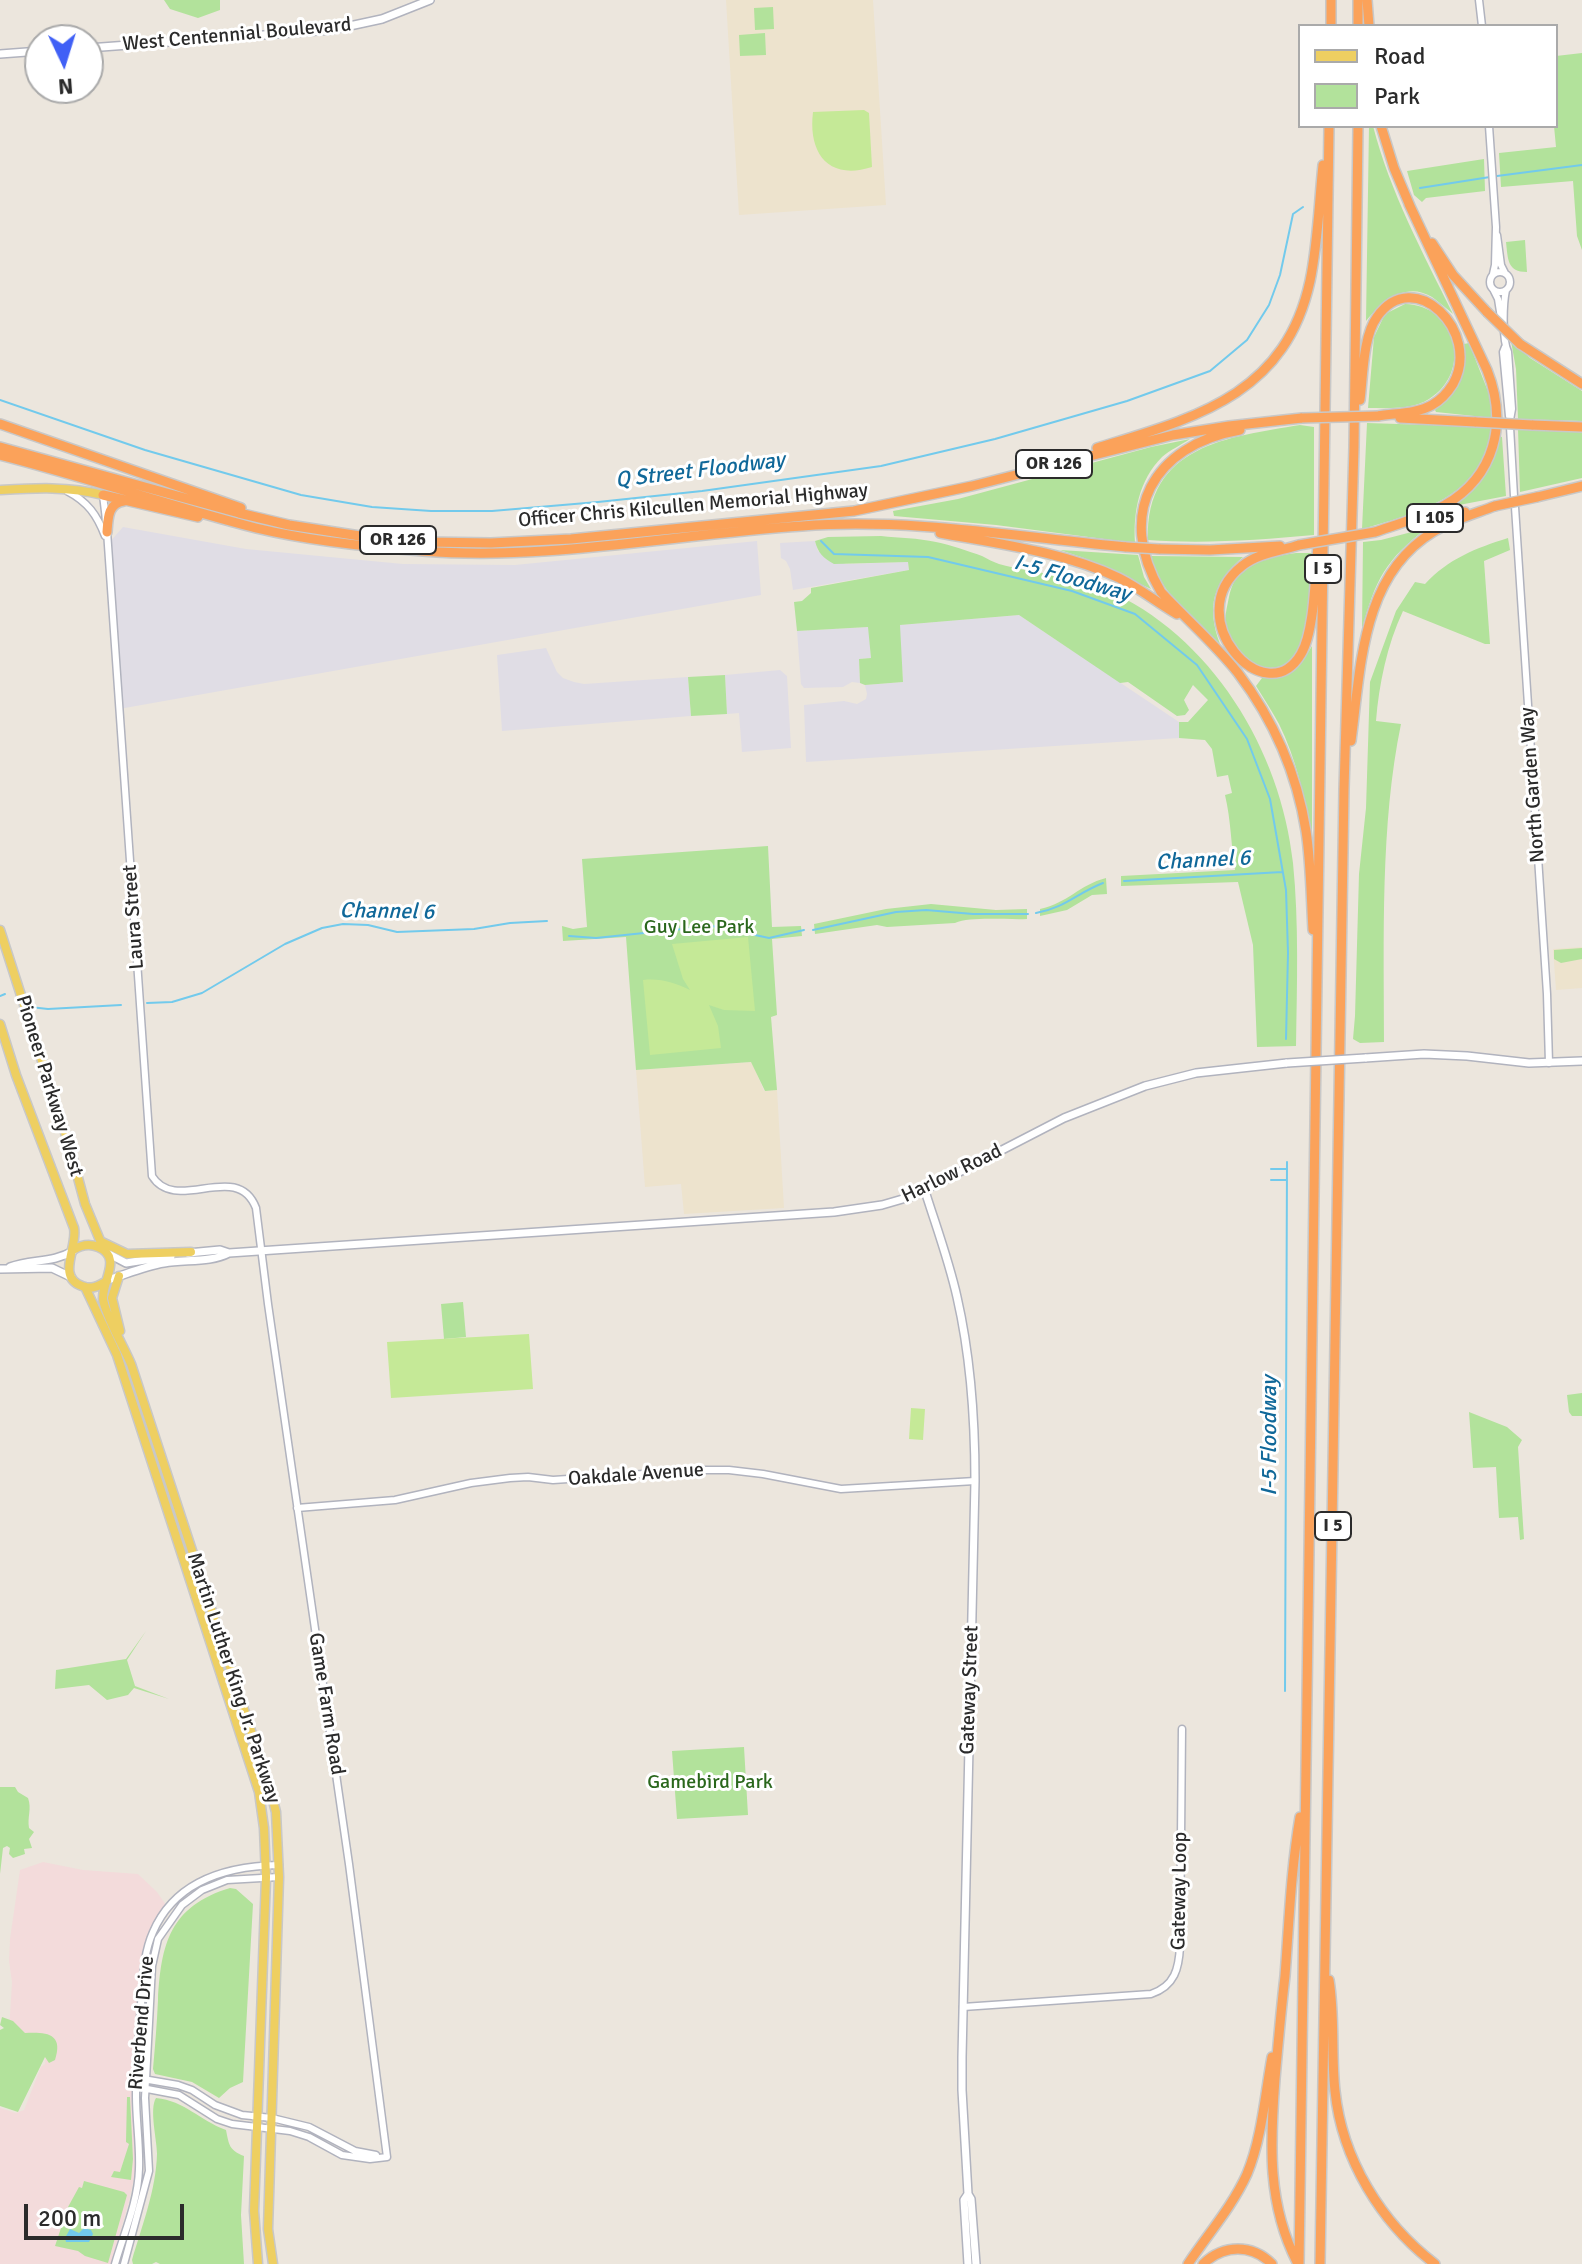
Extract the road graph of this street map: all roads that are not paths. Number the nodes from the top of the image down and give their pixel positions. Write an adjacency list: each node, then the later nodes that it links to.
1 (430, 0): 10 (main road, West Centennial Boulevard)
2 (1331, 0): 6 (highway)
3 (1358, 0): 7 (highway)
4 (1367, 0): 8 (highway)
5 (1479, 0): 9 (street)
6 (1331, 24)
7 (1358, 24)
8 (1369, 24)
9 (1482, 24)
10 (104, 47)
11 (24, 52): 12 (main road)
12 (0, 54)
13 (1328, 128): 35 (highway)
14 (1328, 128): 39 (highway, I 5)
15 (1358, 128): 33 (highway, I 5)
16 (1382, 128): 18 (highway)
17 (1489, 128): 19 (street)
18 (1409, 204): 26 (highway, bridge); 49 (highway)
19 (1496, 227): 20 (street); 21 (street)
20 (1505, 273): 21 (street); 22 (street)
21 (1493, 274): 23 (street)
22 (1506, 290): 23 (street); 24 (street)
23 (1494, 291): 24 (street)
24 (1504, 334): 25 (street)
25 (1505, 347): 25 (street)
26 (1582, 384)
27 (1378, 416): 28 (highway, Officer Chris Kilcullen Memorial Highway, bridge); 31 (highway, Officer Chris Kilcullen Memorial Highway, bridge); 33 (highway)
28 (1302, 418): 35 (highway, Officer Chris Kilcullen Memorial Highway / OR 126); 52 (highway)
29 (0, 424): 46 (highway)
30 (1510, 427): 41 (street)
31 (1582, 427)
32 (0, 447): 46 (highway, Officer Chris Kilcullen Memorial Highway / OR 126)
33 (1354, 447): 53 (highway, I 5)
34 (0, 455): 47 (highway, Officer Chris Kilcullen Memorial Highway / OR 126)
35 (1039, 468): 46 (highway, Officer Chris Kilcullen Memorial Highway / OR 126)
36 (1582, 486): 43 (highway, Officer Chris Kilcullen Memorial Highway / I 105, bridge)
37 (61, 488): 38 (main road); 40 (main road); 50 (street)
38 (0, 490)
39 (1324, 491): 51 (highway); 55 (highway, I 5)
40 (103, 495): 42 (highway); 48 (street, Laura Street)
41 (1514, 496)
42 (127, 500): 47 (highway); 48 (highway)
43 (1495, 506): 49 (highway, Officer Chris Kilcullen Memorial Highway / I 105); 53 (highway)
44 (1515, 507): 58 (street, North Garden Way)
45 (880, 524): 47 (highway, Officer Chris Kilcullen Memorial Highway / OR 126); 51 (highway, Officer Chris Kilcullen Memorial Highway / OR 126, bridge); 52 (highway)
46 (289, 525)
47 (257, 528)
48 (107, 532): 50 (street, Laura Street)
49 (1375, 532): 51 (highway, Officer Chris Kilcullen Memorial Highway / I 105, bridge)
50 (108, 544): 62 (street, Laura Street)
51 (1299, 545)
52 (1190, 623): 55 (highway)
53 (1344, 789): 80 (highway, I 5)
54 (0, 930): 60 (main road, Pioneer Parkway West)
55 (1317, 1013): 75 (highway, I 5)
56 (0, 1024): 61 (main road)
57 (1582, 1061): 58 (main road, Harlow Road)
58 (1549, 1063): 59 (main road, Harlow Road, bridge)
59 (925, 1191): 62 (main road, Harlow Road); 72 (main road, Gateway Street)
60 (100, 1241): 63 (main road, Martin Luther King Jr. Parkway); 64 (main road)
61 (73, 1250): 63 (main road); 66 (main road); 68 (main road)
62 (261, 1251): 65 (main road, Harlow Road); 73 (street, Game Farm Road)
63 (105, 1252): 64 (main road); 69 (main road, Martin Luther King Jr. Parkway)
64 (191, 1252): 65 (main road)
65 (229, 1253): 67 (main road)
66 (3, 1268): 68 (main road)
67 (119, 1276): 69 (main road); 71 (main road)
68 (71, 1277): 70 (main road)
69 (107, 1280): 70 (main road); 71 (main road, Martin Luther King Jr. Parkway)
70 (85, 1287): 76 (main road, Martin Luther King Jr. Parkway)
71 (122, 1344): 77 (main road, Martin Luther King Jr. Parkway)
72 (975, 1481): 73 (street, Oakdale Avenue); 81 (main road, Gateway Street)
73 (297, 1508): 91 (street, Game Farm Road)
74 (1182, 1729): 81 (street, Gateway Loop)
75 (1305, 1791): 82 (highway); 101 (highway, I 5)
76 (266, 1865): 77 (street, Riverbend Drive); 78 (main road, Martin Luther King Jr. Parkway); 83 (street, Riverbend Drive)
77 (279, 1865): 79 (main road, Martin Luther King Jr. Parkway)
78 (266, 1877): 79 (street, Riverbend Drive); 84 (street, Riverbend Drive); 87 (main road, Martin Luther King Jr. Parkway)
79 (279, 1877): 88 (main road, Martin Luther King Jr. Parkway)
80 (1326, 1964): 102 (highway, I 5); 103 (highway)
81 (963, 2007): 92 (main road, Gateway Street)
82 (1280, 2018): 98 (highway); 101 (highway)
83 (137, 2078): 84 (street); 85 (street, Riverbend Drive)
84 (146, 2080): 86 (street, Riverbend Drive); 87 (street)
85 (136, 2088): 86 (street); 94 (street, Riverbend Drive)
86 (146, 2089): 89 (street); 95 (street, Riverbend Drive)
87 (257, 2117): 88 (street); 89 (main road, Martin Luther King Jr. Parkway)
88 (272, 2118): 90 (main road, Martin Luther King Jr. Parkway); 91 (street)
89 (256, 2128): 90 (street); 96 (main road, Martin Luther King Jr. Parkway)
90 (272, 2130): 91 (street); 97 (main road, Martin Luther King Jr. Parkway)
91 (387, 2157)
92 (968, 2194): 93 (main road, Gateway Street); 93 (main road, Gateway Street)
93 (973, 2263)
94 (115, 2264)
95 (124, 2264)
96 (258, 2264)
97 (273, 2264)
98 (1188, 2264)
99 (1203, 2264): 100 (highway)
100 (1272, 2264)
101 (1298, 2264)
102 (1320, 2264)
103 (1435, 2264)

